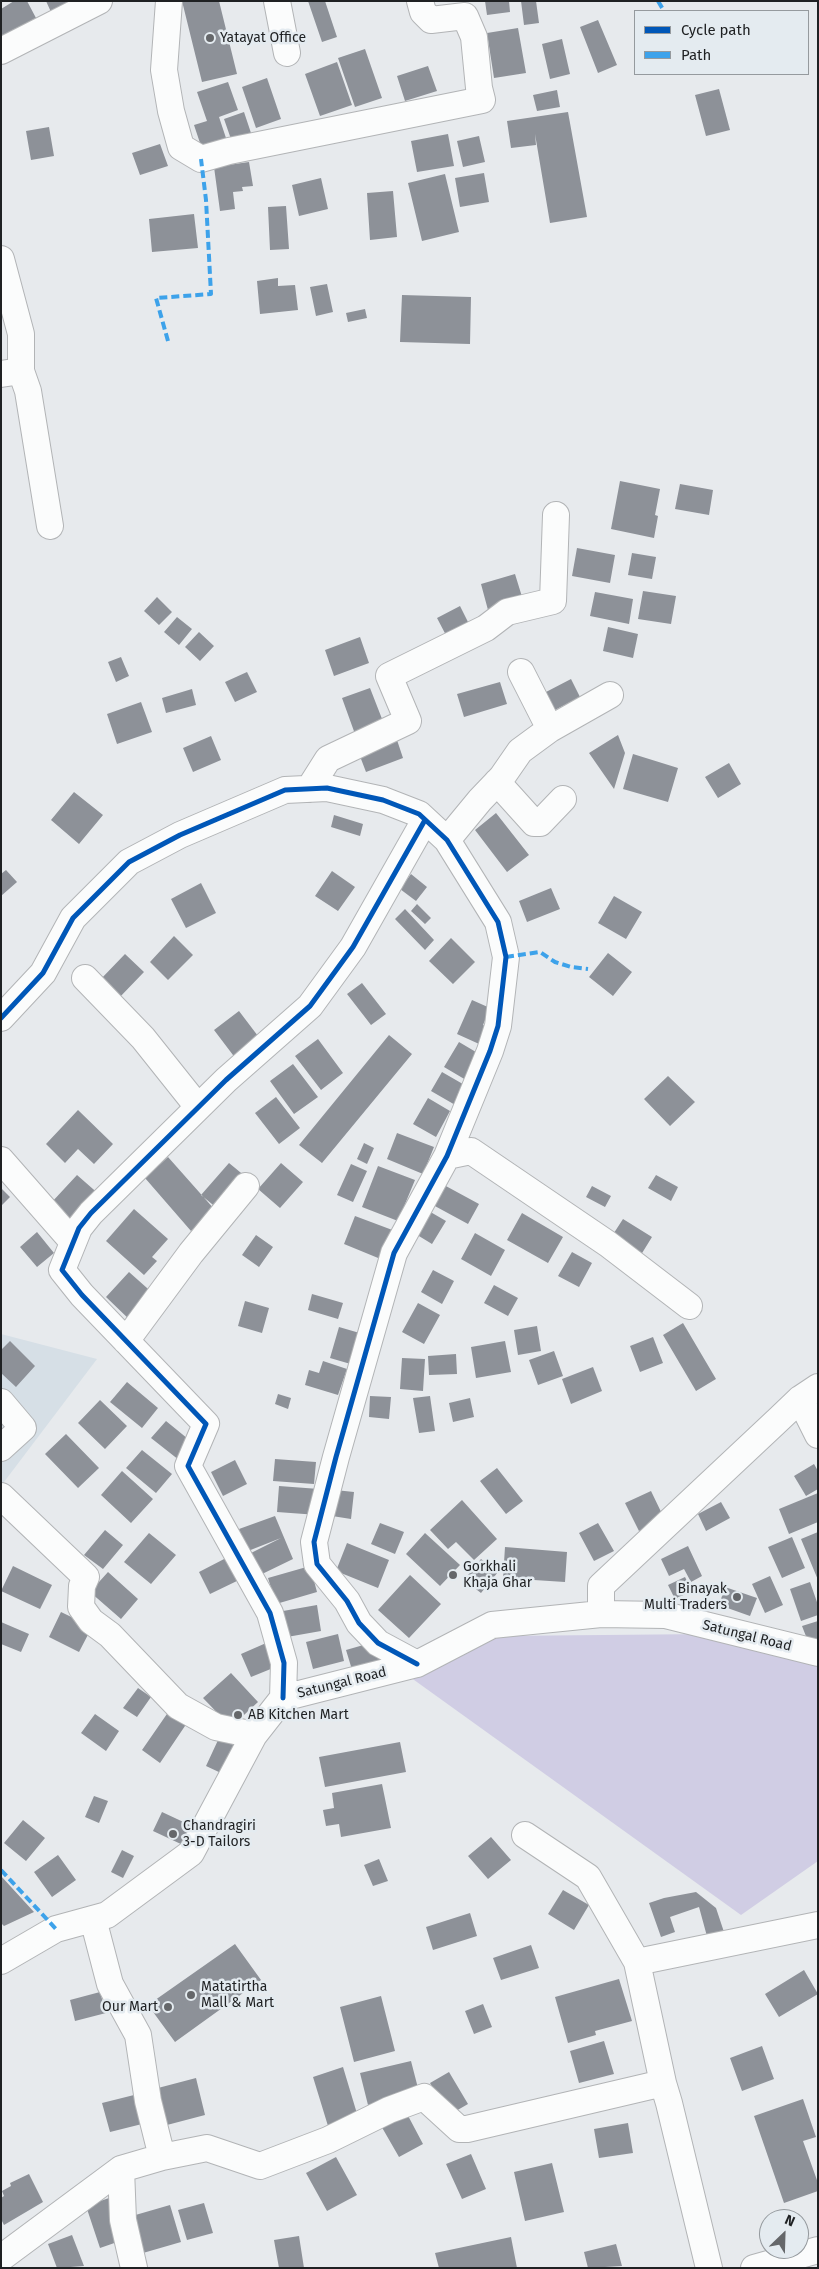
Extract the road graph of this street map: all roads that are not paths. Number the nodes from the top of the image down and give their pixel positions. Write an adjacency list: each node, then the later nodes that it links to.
1 (99, 1): 5 (street)
2 (169, 1): 4 (street)
3 (277, 1): 6 (street)
4 (420, 1)
5 (1, 51)
6 (287, 53)
7 (1, 259): 8 (street)
8 (11, 372): 10 (street)
9 (556, 515): 15 (street)
10 (50, 526)
11 (521, 672): 13 (street)
12 (610, 695): 13 (street)
13 (550, 729): 14 (street)
14 (497, 782): 16 (street); 18 (street)
15 (309, 789): 17 (street); 20 (street)
16 (563, 799)
17 (425, 820): 18 (street); 21 (street)
18 (447, 840): 22 (street)
19 (85, 978): 21 (street)
20 (1, 1018)
21 (198, 1108): 25 (street)
22 (447, 1156): 26 (street); 35 (street)
23 (1, 1160): 25 (street)
24 (246, 1186): 27 (street)
25 (73, 1242): 27 (street)
26 (688, 1306)
27 (126, 1341): 36 (street)
28 (809, 1393): 30 (street); 33 (street)
29 (1, 1402): 31 (street)
30 (818, 1435)
31 (1, 1448)
32 (1, 1496): 37 (street)
33 (601, 1614): 34 (street, Satungal Road); 35 (street, Satungal Road)
34 (818, 1653)
35 (417, 1664): 36 (street, Satungal Road)
36 (283, 1698): 37 (street, Satungal Road)
37 (254, 1735): 39 (street, Satungal Road)
38 (525, 1835): 42 (street)
39 (93, 1919): 41 (street, Satungal Road); 44 (street)
40 (818, 1926): 42 (street)
41 (1, 1961)
42 (637, 1962): 43 (street)
43 (663, 2083): 44 (street); 49 (street)
44 (162, 2157): 45 (street)
45 (121, 2169): 47 (street); 48 (street)
46 (818, 2250): 50 (street)
47 (1, 2258)
48 (134, 2268)
49 (709, 2268)
50 (754, 2268)

